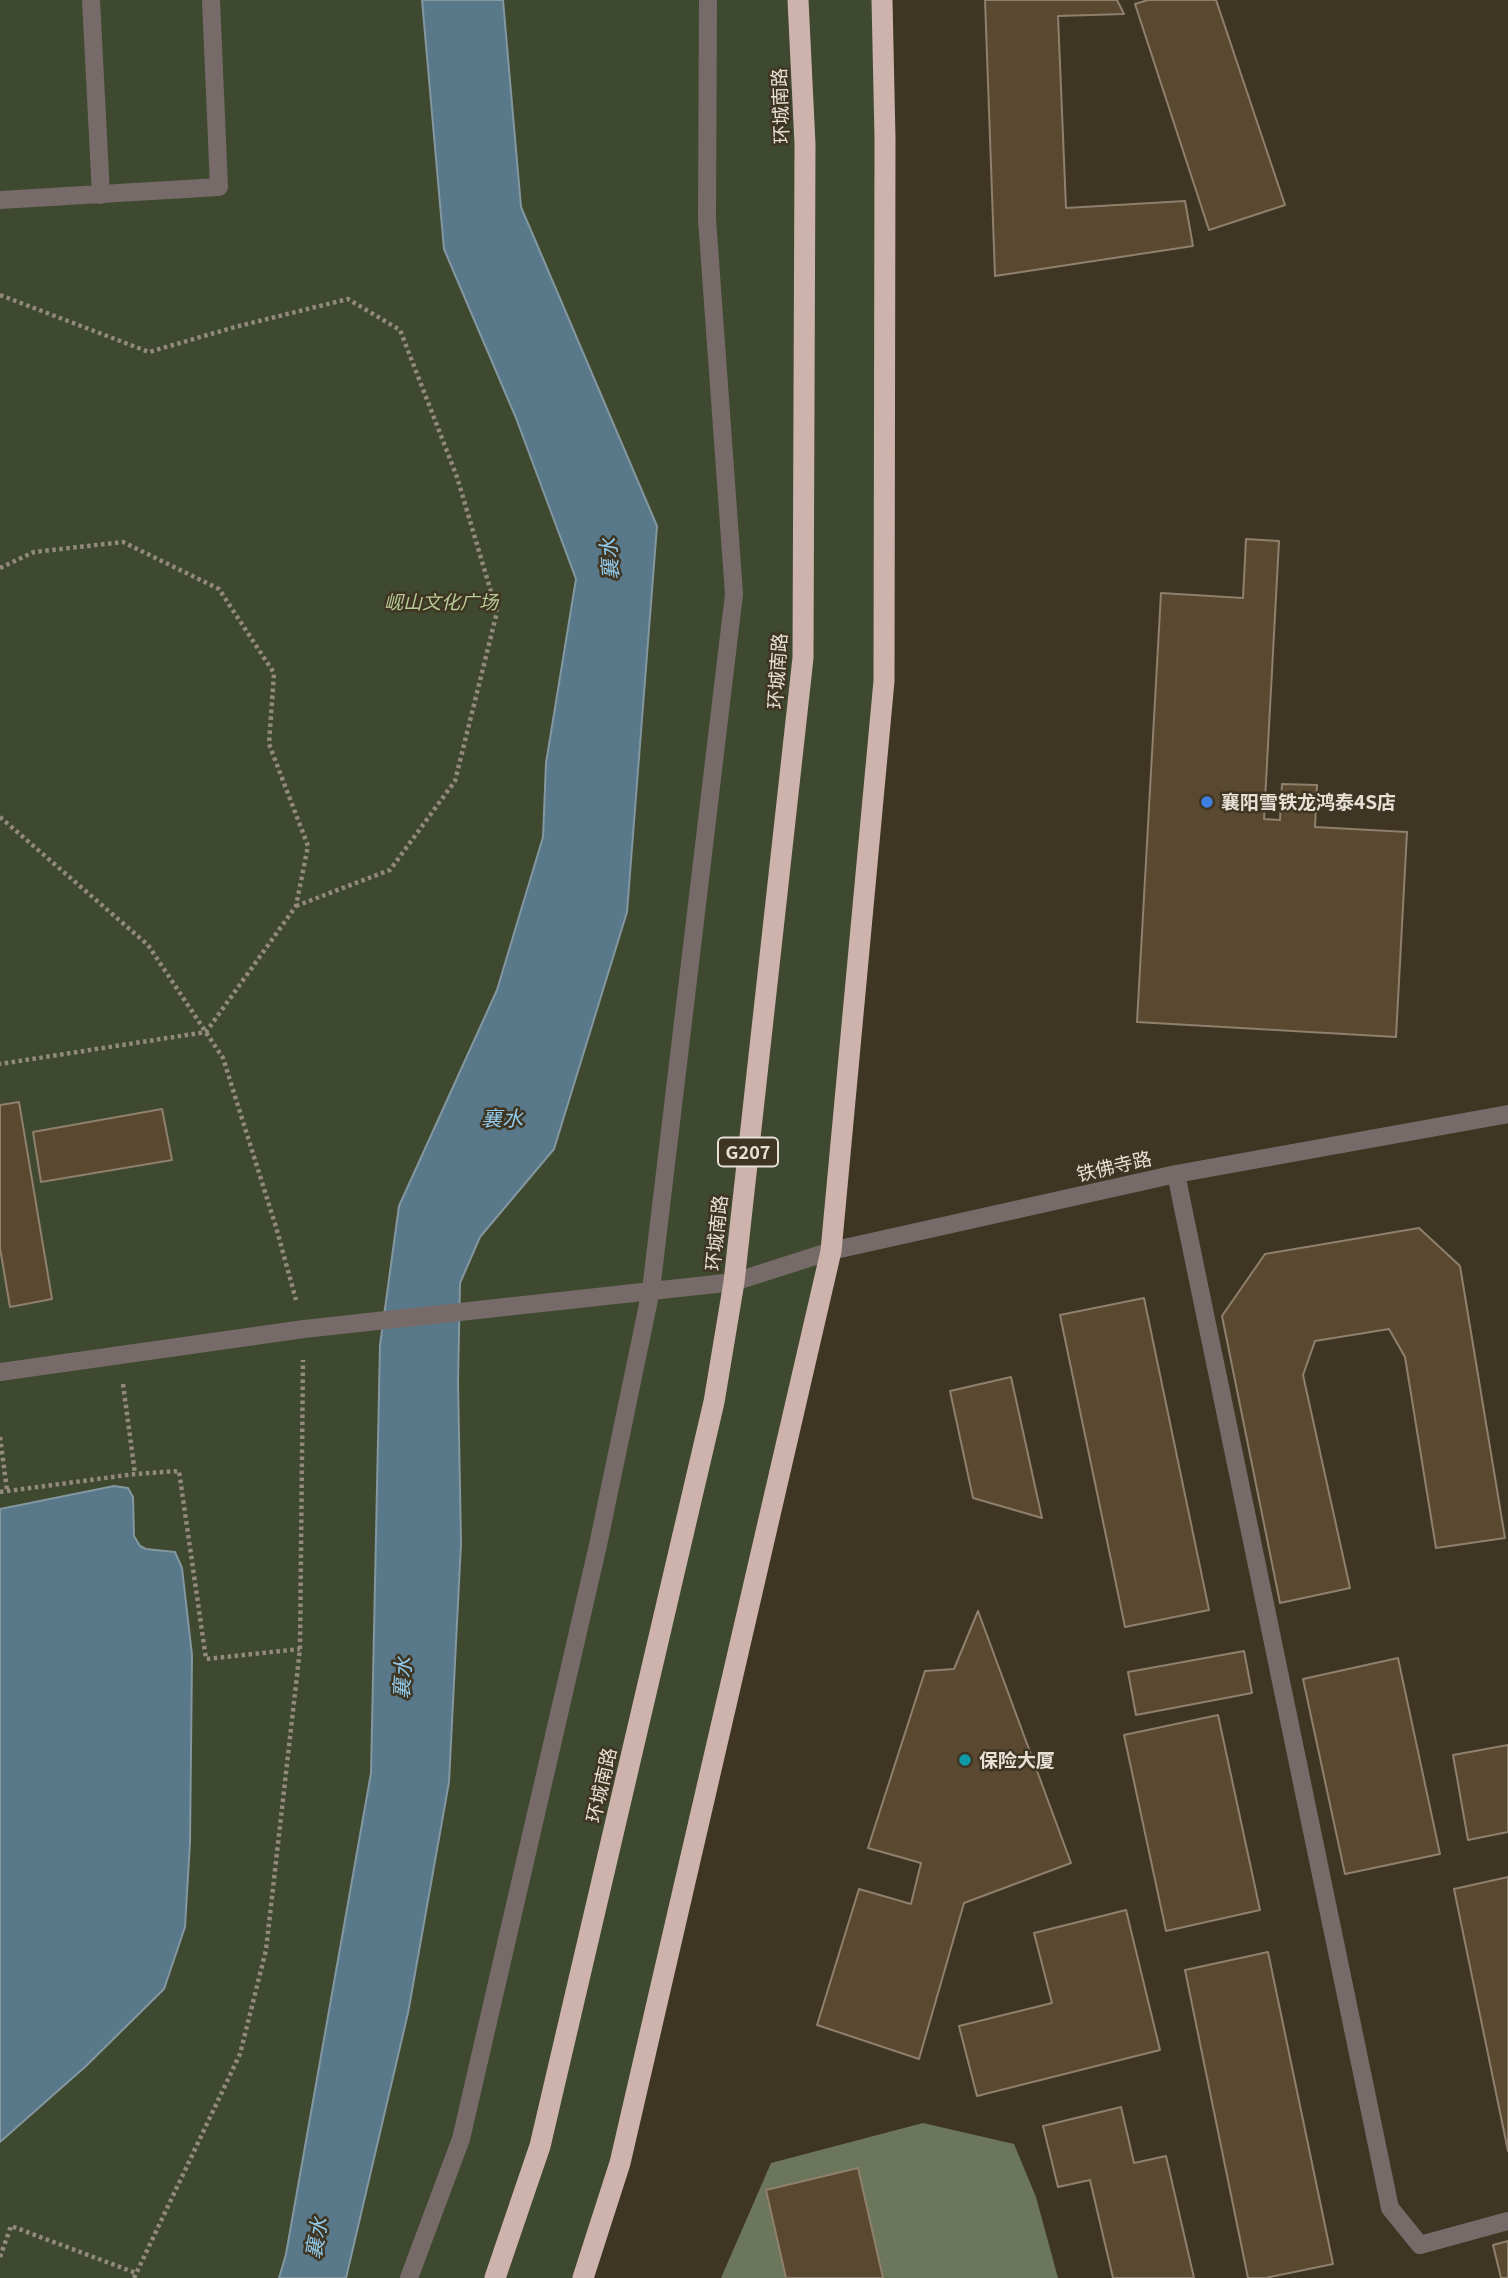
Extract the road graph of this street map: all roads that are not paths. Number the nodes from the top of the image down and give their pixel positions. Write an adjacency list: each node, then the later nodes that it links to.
1 (91, 0): 6 (street)
2 (211, 0): 6 (street)
3 (708, 0): 12 (street)
4 (798, 0): 11 (highway, 环城南路 / G207)
5 (882, 0): 10 (highway)
6 (101, 194): 7 (street)
7 (0, 200)
8 (1508, 1114): 9 (street, 铁佛寺路)
9 (1176, 1174): 10 (street, 铁佛寺路); 14 (street)
10 (831, 1251): 11 (street, 铁佛寺路); 17 (highway)
11 (734, 1282): 12 (street, 铁佛寺路); 16 (highway, 环城南路 / G207)
12 (651, 1290): 13 (street, 铁佛寺路); 15 (street)
13 (0, 1372)
14 (1508, 2221)
15 (409, 2278)
16 (495, 2278)
17 (583, 2278)

